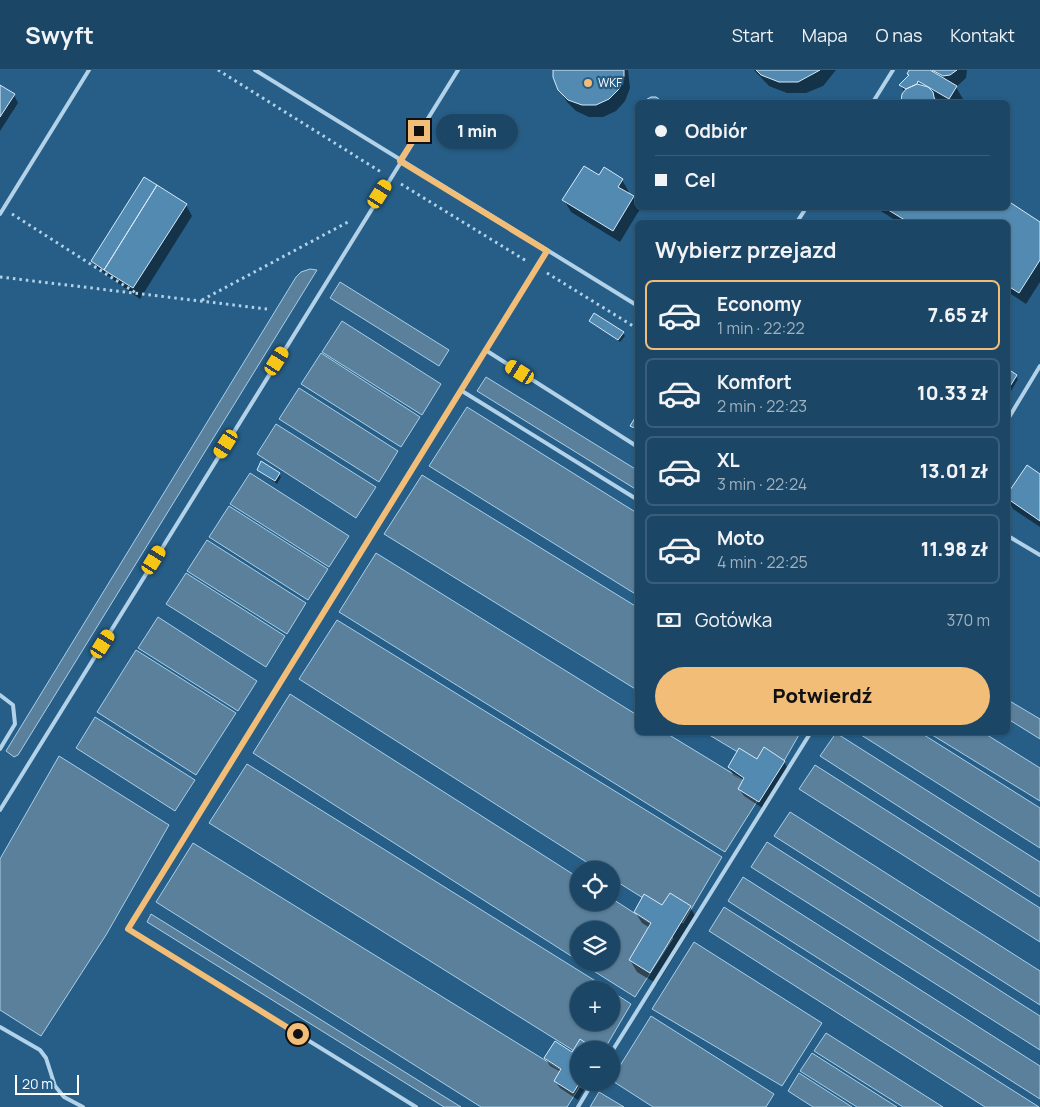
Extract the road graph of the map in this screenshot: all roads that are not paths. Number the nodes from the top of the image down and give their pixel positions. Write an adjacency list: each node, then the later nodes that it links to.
1 (89, 70): 7 (lane)
2 (256, 70): 6 (lane)
3 (458, 70): 6 (lane)
4 (893, 70): 5 (lane)
5 (874, 100)
6 (400, 161): 8 (lane); 21 (lane)
7 (0, 214)
8 (547, 251): 9 (lane); 10 (lane)
9 (635, 304)
10 (486, 351): 12 (lane); 14 (lane)
11 (1040, 366): 13 (lane)
12 (462, 391): 15 (lane); 26 (lane)
13 (1010, 416)
14 (635, 445)
15 (635, 498)
16 (1010, 537): 17 (lane)
17 (1040, 556)
18 (0, 695): 20 (lane)
19 (809, 735): 23 (lane)
20 (0, 749)
21 (0, 810)
22 (0, 1027): 25 (lane)
23 (619, 1041)
24 (588, 1091): 27 (lane)
25 (83, 1107)
26 (416, 1107)
27 (578, 1107)

